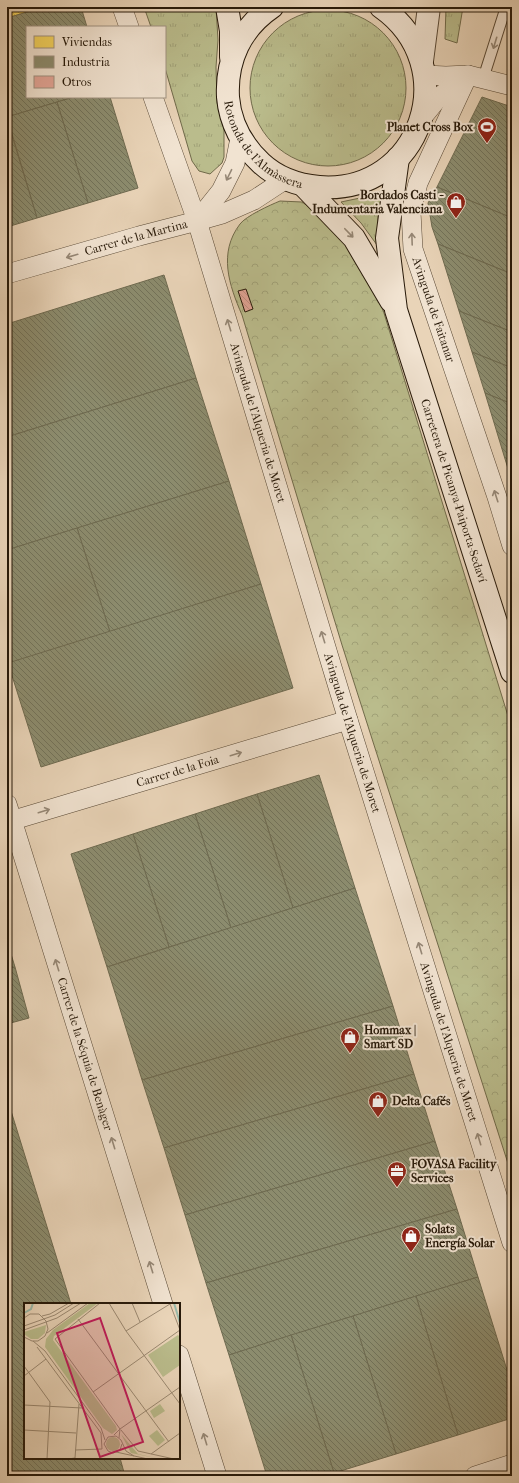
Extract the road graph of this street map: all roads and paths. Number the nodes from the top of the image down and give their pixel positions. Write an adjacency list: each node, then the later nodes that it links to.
1 (122, 7): 7 (street)
2 (226, 7): 8 (main road)
3 (272, 7): 8 (main road, Rotonda de l'Almàssera)
4 (381, 7): 9 (main road, Rotonda de l'Almàssera)
5 (429, 7): 9 (main road)
6 (508, 7): 10 (lane, one-way to 10)
7 (129, 26)
8 (231, 60): 14 (main road, Rotonda de l'Almàssera)
9 (423, 68): 10 (street); 13 (main road, Rotonda de l'Almàssera)
10 (476, 77): 11 (street); 13 (street); 20 (street, Avinguda de Faitanar, one-way to 10)
11 (512, 86)
12 (153, 98): 17 (street, Avinguda de l'Alqueria de Moret)
13 (421, 119): 15 (main road, Rotonda de l'Almàssera)
14 (240, 138): 16 (main road, Rotonda de l'Almàssera); 17 (street, Carrer de la Martina, one-way to 17)
15 (398, 158): 16 (main road, Rotonda de l'Almàssera); 19 (main road, Carretera de Picanya-Paiporta-Sedaví)
16 (294, 182): 17 (street); 19 (main road, Carretera de Picanya-Paiporta-Sedaví, one-way to 19)
17 (197, 221): 18 (street, Carrer de la Martina, one-way to 18); 22 (street, Avinguda de l'Alqueria de Moret, one-way to 17)
18 (7, 274)
19 (396, 310): 21 (main road, Carretera de Picanya-Paiporta-Sedaví)
20 (512, 546)
21 (512, 672)
22 (348, 720): 23 (street, Carrer de la Foia, one-way to 22); 24 (street, Avinguda de l'Alqueria de Moret, one-way to 22)
23 (9, 815): 25 (street, Carrer de la Séquia de Benàger, one-way to 23)
24 (512, 1243)
25 (163, 1303)
26 (180, 1358): 28 (street, one-way to 26)
27 (512, 1464): 29 (street)
28 (217, 1476)
29 (475, 1476)

